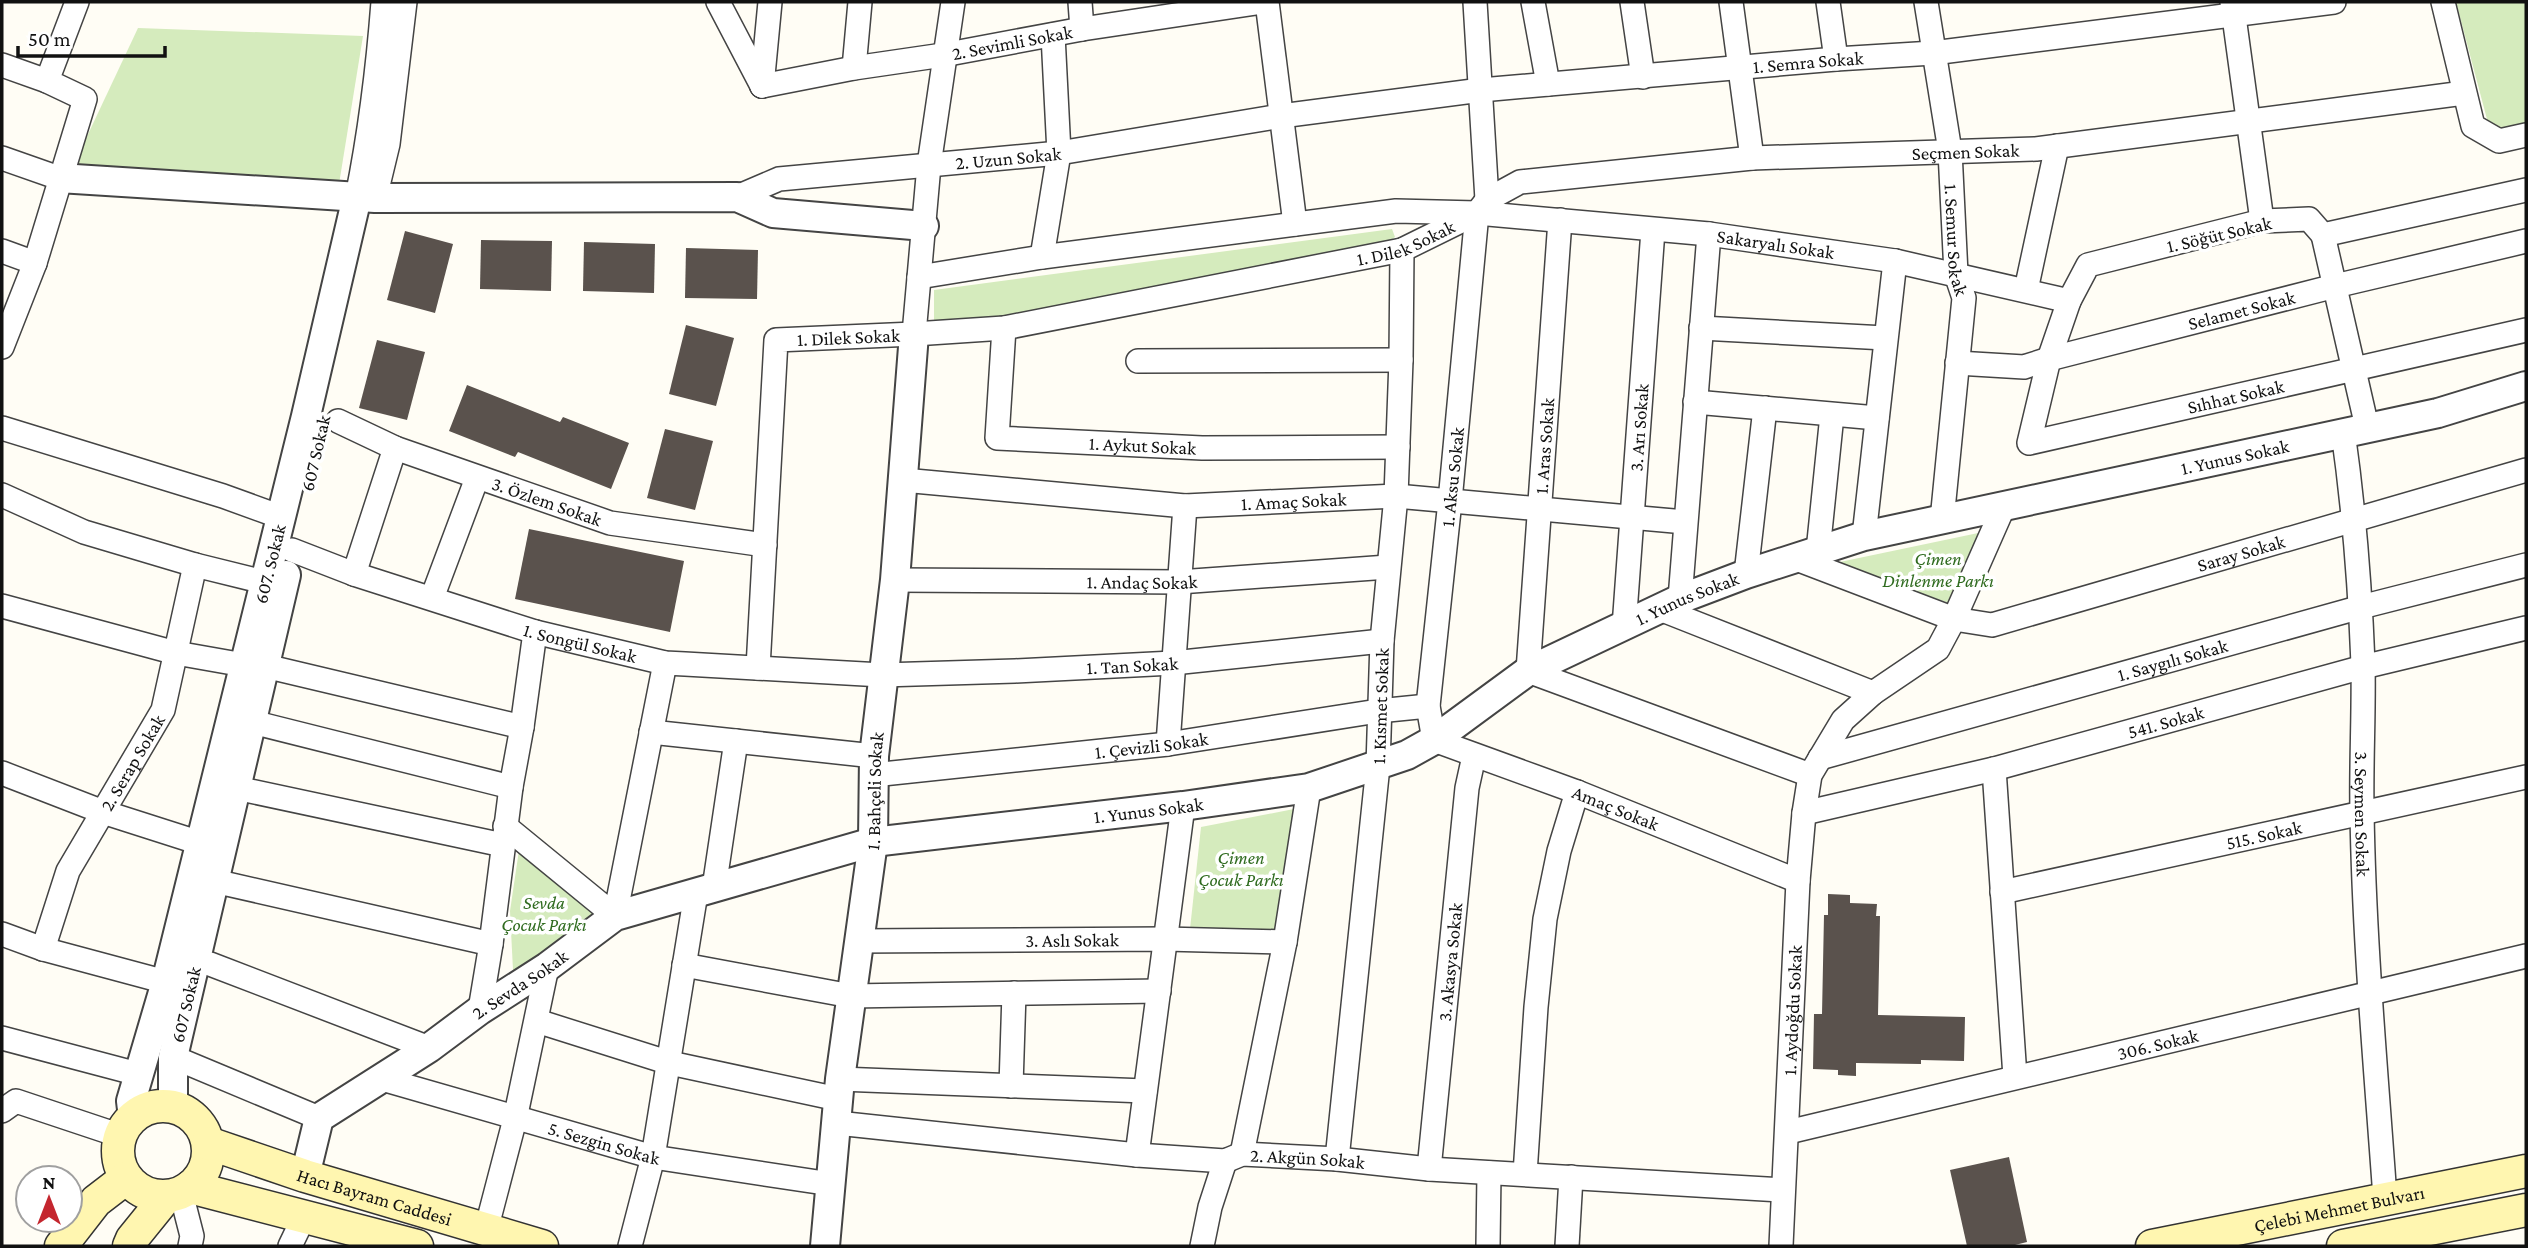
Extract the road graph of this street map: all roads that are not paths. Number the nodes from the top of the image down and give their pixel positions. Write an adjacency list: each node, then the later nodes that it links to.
1 (76, 2): 29 (street)
2 (383, 2): 45 (street, 607. Sokak)
3 (405, 2): 45 (street, 607 Sokak)
4 (718, 2): 31 (street)
5 (770, 2): 31 (street)
6 (860, 2): 26 (street)
7 (953, 2): 23 (street)
8 (1080, 2): 20 (street)
9 (1265, 2): 18 (street, 2. Sevimli Sokak); 34 (street)
10 (1475, 2): 32 (street, 1. Aksu Sokak)
11 (1533, 2): 30 (street)
12 (1632, 2): 28 (street)
13 (1731, 2): 27 (street)
14 (1828, 2): 24 (street)
15 (1926, 2): 22 (street, 1. Semur Sokak)
16 (2334, 2): 19 (street, 1. Semra Sokak)
17 (2443, 2): 33 (street)
18 (1176, 8): 20 (street, 2. Sevimli Sokak)
19 (2233, 8): 22 (street, 1. Semra Sokak); 35 (street)
20 (1082, 29): 21 (street, 2. Sevimli Sokak)
21 (1054, 35): 23 (street, 2. Sevimli Sokak); 39 (street)
22 (1933, 53): 24 (street, 1. Semra Sokak); 38 (street, 1. Semur Sokak)
23 (943, 55): 26 (street, 2. Sevimli Sokak); 42 (street)
24 (1836, 59): 27 (street, 1. Semra Sokak)
25 (2, 65): 29 (street)
26 (854, 68): 31 (street, 2. Sevimli Sokak)
27 (1740, 68): 28 (street, 1. Semra Sokak); 41 (street)
28 (1643, 77): 30 (street, 1. Semra Sokak)
29 (47, 81): 43 (street)
30 (1548, 83): 32 (street, 1. Semra Sokak)
31 (762, 86)
32 (1481, 90): 34 (street, 1. Semra Sokak); 47 (street, 1. Aksu Sokak)
33 (2464, 93): 35 (street, Seçmen Sokak); 36 (street)
34 (1281, 116): 39 (street, 2. Uzun Sokak); 50 (street)
35 (2249, 121): 37 (street, Seçmen Sokak); 49 (street)
36 (2526, 135)
37 (2057, 146): 38 (street, Seçmen Sokak); 64 (street)
38 (1950, 151): 41 (street, Seçmen Sokak); 61 (street, 1. Semur Sokak)
39 (1059, 153): 42 (street, 2. Uzun Sokak); 58 (street)
40 (2, 158): 43 (street)
41 (1752, 158): 47 (street, Seçmen Sokak)
42 (929, 165): 46 (street, 2. Uzun Sokak); 51 (street)
43 (60, 178): 45 (street); 60 (street)
44 (2526, 190): 54 (street)
45 (366, 197): 46 (street); 96 (street, 607. Sokak); 103 (street, 607 Sokak)
46 (737, 197): 51 (street)
47 (1482, 206): 48 (street, Sakaryalı Sokak); 50 (street, 1. Dilek Sokak); 56 (street, 1. Dilek Sokak); 92 (street, 1. Aksu Sokak)
48 (1560, 220): 52 (street, Sakaryalı Sokak); 95 (street, 1. Aras Sokak)
49 (2262, 221): 54 (street, 1. Söğüt Sokak); 65 (street, 1. Söğüt Sokak)
50 (1295, 224): 58 (street, 1. Dilek Sokak)
51 (924, 226): 62 (street)
52 (1653, 230): 53 (street, Sakaryalı Sokak); 97 (street, 3. Arı Sokak)
53 (1709, 234): 59 (street, Sakaryalı Sokak); 67 (street)
54 (2323, 235): 63 (street, 3. Seymen Sokak)
55 (2526, 240): 63 (street, Selamet Sokak)
56 (1402, 250): 66 (street, 1. Dilek Sokak); 73 (street, 1. Kısmet Sokak)
57 (2, 251): 60 (street)
58 (1042, 257): 62 (street, 1. Dilek Sokak)
59 (1895, 261): 61 (street, Sakaryalı Sokak); 70 (street)
60 (35, 263): 71 (street)
61 (1956, 274): 64 (street, Sakaryalı Sokak); 75 (street, 1. Semur Sokak)
62 (919, 277): 69 (street)
63 (2335, 286): 72 (street, Selamet Sokak); 76 (street, 3. Seymen Sokak)
64 (2026, 290): 65 (street, Sakaryalı Sokak)
65 (2068, 300): 72 (street, 1. Söğüt Sokak)
66 (1004, 328): 69 (street, 1. Dilek Sokak); 85 (street, 1. Aykut Sokak)
67 (1701, 328): 70 (street); 78 (street)
68 (2526, 330): 76 (street, Sıhhat Sokak)
69 (914, 334): 89 (street, 1. Bahçeli Sokak); 102 (street, 1. Dilek Sokak)
70 (1885, 338): 81 (street)
71 (2, 346)
72 (2049, 359): 75 (street, Selamet Sokak); 76 (street, Sıhhat Sokak)
73 (1401, 360): 74 (street); 85 (street, 1. Kısmet Sokak)
74 (1138, 361)
75 (1957, 363): 98 (street, 1. Semur Sokak)
76 (2354, 368): 84 (street, 3. Seymen Sokak)
77 (2526, 386): 84 (street, 1. Yunus Sokak)
78 (1695, 402): 79 (street); 100 (street)
79 (1765, 408): 80 (street); 109 (street)
80 (1832, 415): 81 (street); 104 (street)
81 (1877, 418): 101 (street)
82 (338, 421): 86 (street, 3. Özlem Sokak)
83 (2, 428): 96 (street)
84 (2355, 429): 94 (street, 1. Yunus Sokak); 99 (street, 3. Seymen Sokak)
85 (1398, 447): 91 (street, 1. Kısmet Sokak)
86 (395, 448): 88 (street, 3. Özlem Sokak); 108 (street)
87 (2526, 470): 99 (street, Saray Sokak)
88 (477, 478): 102 (street, 3. Özlem Sokak); 113 (street)
89 (902, 480): 93 (street, 1. Amaç Sokak); 110 (street, 1. Bahçeli Sokak)
90 (2, 495): 105 (street)
91 (1396, 496): 92 (street, 1. Amaç Sokak); 93 (street, 1. Amaç Sokak); 107 (street, 1. Kısmet Sokak)
92 (1450, 501): 95 (street, 1. Amaç Sokak); 131 (street, 1. Aksu Sokak)
93 (1185, 506): 112 (street)
94 (2003, 508): 98 (street, 1. Yunus Sokak); 117 (street)
95 (1539, 509): 97 (street, 1. Amaç Sokak); 128 (street, 1. Aras Sokak)
96 (281, 517): 111 (street, 607. Sokak)
97 (1632, 518): 100 (street, 1. Amaç Sokak); 118 (street, 3. Arı Sokak)
98 (1942, 520): 101 (street, 1. Yunus Sokak)
99 (2355, 520): 116 (street, 3. Seymen Sokak); 117 (street, Saray Sokak)
100 (1685, 522): 114 (street)
101 (1864, 536): 104 (street, 1. Yunus Sokak)
102 (765, 545): 127 (street)
103 (292, 550): 108 (street, 1. Songül Sokak); 125 (street, 607 Sokak)
104 (1806, 555): 109 (street, 1. Yunus Sokak); 117 (street, Saray Sokak)
105 (195, 565): 111 (street); 122 (street, 2. Serap Sokak)
106 (2526, 565): 116 (street, 1. Saygılı Sokak)
107 (1388, 567): 112 (street, 1. Andaç Sokak); 121 (street, 1. Kısmet Sokak)
108 (354, 574): 113 (street, 1. Songül Sokak)
109 (1746, 574): 114 (street, 1. Yunus Sokak)
110 (895, 580): 112 (street, 1. Andaç Sokak); 129 (street, 1. Bahçeli Sokak)
111 (264, 582): 125 (street, 607. Sokak)
112 (1180, 582): 124 (street)
113 (432, 598): 120 (street, 1. Songül Sokak)
114 (1670, 604): 118 (street, 1. Yunus Sokak); 130 (street)
115 (2, 606): 122 (street)
116 (2361, 607): 126 (street, 3. Seymen Sokak); 142 (street, 1. Saygılı Sokak)
117 (1954, 619): 130 (street)
118 (1624, 627): 128 (street, 1. Yunus Sokak)
119 (2526, 628): 126 (street, 541. Sokak)
120 (535, 632): 123 (street, 1. Songül Sokak); 134 (street)
121 (1382, 641): 124 (street, 1. Tan Sokak); 132 (street, 1. Kısmet Sokak)
122 (176, 653): 125 (street); 151 (street, 2. Serap Sokak)
123 (665, 663): 127 (street, 1. Songül Sokak); 135 (street)
124 (1174, 663): 129 (street, 1. Tan Sokak); 138 (street)
125 (254, 665): 133 (street, 607 Sokak); 134 (street); 156 (street, 607. Sokak)
126 (2363, 667): 143 (street, 541. Sokak); 153 (street, 3. Seymen Sokak)
127 (758, 668): 129 (street, 1. Songül Sokak)
128 (1528, 671): 136 (street, 1. Yunus Sokak); 142 (street)
129 (882, 675): 140 (street, 1. Bahçeli Sokak)
130 (1873, 693): 142 (street)
131 (1428, 706): 132 (street, 1. Çevizli Sokak); 136 (street, 1. Aksu Sokak)
132 (1378, 711): 138 (street, 1. Çevizli Sokak); 141 (street, 1. Kısmet Sokak)
133 (251, 722): 146 (street, 607 Sokak); 147 (street)
134 (522, 727): 147 (street)
135 (651, 732): 137 (street, 1. Çevizli Sokak); 161 (street)
136 (1434, 740): 139 (street, Amaç Sokak); 141 (street, 1. Yunus Sokak)
137 (736, 741): 140 (street, 1. Çevizli Sokak); 159 (street)
138 (1168, 744): 140 (street, 1. Çevizli Sokak)
139 (1474, 756): 149 (street, Amaç Sokak); 200 (street, 3. Akasya Sokak)
140 (874, 766): 155 (street, 1. Bahçeli Sokak)
141 (1378, 766): 148 (street, 1. Yunus Sokak); 199 (street, 1. Kısmet Sokak)
142 (1815, 767): 152 (street, 1. Aydoğdu Sokak)
143 (1994, 769): 152 (street, 541. Sokak); 160 (street)
144 (2, 773): 151 (street)
145 (2526, 777): 153 (street, 515. Sokak)
146 (236, 788): 154 (street); 157 (street, 607 Sokak)
147 (510, 788): 154 (street)
148 (1309, 788): 150 (street, 1. Yunus Sokak); 165 (street)
149 (1577, 792): 158 (street, Amaç Sokak); 203 (street)
150 (1183, 806): 155 (street, 1. Yunus Sokak); 163 (street)
151 (103, 812): 156 (street); 167 (street, 2. Serap Sokak)
152 (1804, 813): 158 (street, 1. Aydoğdu Sokak)
153 (2362, 813): 160 (street, 515. Sokak); 174 (street, 3. Seymen Sokak)
154 (504, 836): 161 (street); 166 (street)
155 (873, 842): 159 (street, 2. Sevda Sokak); 164 (street, 1. Bahçeli Sokak)
156 (200, 843): 172 (street, 607. Sokak)
157 (214, 881): 166 (street); 181 (street, 607 Sokak)
158 (1798, 881): 194 (street, 1. Aydoğdu Sokak)
159 (705, 890): 161 (street, 2. Sevda Sokak); 170 (street)
160 (2001, 892): 184 (street)
161 (615, 916): 171 (street, 2. Sevda Sokak)
162 (2, 934): 167 (street)
163 (1165, 939): 164 (street, 3. Aslı Sokak); 165 (street, 3. Aslı Sokak); 173 (street)
164 (858, 941): 176 (street, 1. Bahçeli Sokak)
165 (1285, 942): 198 (street)
166 (491, 944): 177 (street)
167 (43, 949): 172 (street)
168 (2526, 956): 174 (street, 306. Sokak)
169 (210, 964): 180 (street)
170 (684, 965): 176 (street); 182 (street)
171 (547, 967): 177 (street, 2. Sevda Sokak); 178 (street)
172 (166, 982): 183 (street, 607. Sokak)
173 (1158, 991): 175 (street); 187 (street)
174 (2370, 992): 184 (street, 306. Sokak); 210 (street, 3. Seymen Sokak)
175 (1014, 993): 176 (street); 186 (street)
176 (851, 996): 188 (street, 1. Bahçeli Sokak)
177 (480, 1010): 180 (street, 2. Sevda Sokak)
178 (537, 1021): 182 (street); 192 (street)
179 (2, 1038): 183 (street)
180 (429, 1048): 185 (street, 2. Sevda Sokak)
181 (173, 1057): 189 (street, 607 Sokak); 191 (street)
182 (670, 1063): 188 (street); 197 (street)
183 (138, 1074): 193 (street, 607. Sokak)
184 (2015, 1077): 194 (street, 306. Sokak)
185 (382, 1079): 191 (street, 2. Sevda Sokak); 192 (street, 5. Sezgin Sokak)
186 (1011, 1086): 187 (street); 188 (street)
187 (1145, 1091): 196 (street)
188 (838, 1100): 196 (street, 2. Akgün Sokak); 207 (street, 1. Bahçeli Sokak)
189 (173, 1108): 193 (main road); 195 (main road)
190 (2, 1111): 193 (street)
191 (319, 1118): 204 (street)
192 (515, 1119): 197 (street, 5. Sezgin Sokak); 213 (street)
193 (127, 1127): 206 (main road)
194 (1788, 1132): 208 (street, 1. Aydoğdu Sokak)
195 (208, 1143): 204 (main road, Hacı Bayram Caddesi); 209 (main road)
196 (1137, 1155): 198 (street, 2. Akgün Sokak)
197 (653, 1157): 207 (street, 5. Sezgin Sokak); 222 (street)
198 (1234, 1158): 199 (street, 2. Akgün Sokak); 224 (street)
199 (1337, 1159): 200 (street, 2. Akgün Sokak)
200 (1429, 1169): 202 (street, 2. Akgün Sokak)
201 (2526, 1171): 210 (main road, Çelebi Mehmet Bulvarı)
202 (1489, 1173): 203 (street, 2. Akgün Sokak); 225 (street)
203 (1525, 1174): 205 (street, 2. Akgün Sokak)
204 (305, 1176): 213 (main road, Hacı Bayram Caddesi)
205 (1571, 1177): 208 (street, 2. Akgün Sokak); 226 (street)
206 (126, 1178): 209 (main road); 216 (main road)
207 (831, 1184): 223 (street, 1. Bahçeli Sokak)
208 (1782, 1190): 227 (street, 1. Aydoğdu Sokak)
209 (179, 1192): 212 (main road, Hacı Bayram Caddesi); 217 (main road); 218 (street)
210 (2385, 1198): 228 (main road, Çelebi Mehmet Bulvarı)
211 (2526, 1210): 215 (main road, Çelebi Mehmet Bulvarı)
212 (304, 1217): 214 (main road, Hacı Bayram Caddesi); 219 (street)
213 (486, 1230): 221 (main road, Hacı Bayram Caddesi)
214 (370, 1240): 220 (main road, Hacı Bayram Caddesi)
215 (2379, 1242): 229 (main road, Çelebi Mehmet Bulvarı)
216 (61, 1246)
217 (129, 1246)
218 (190, 1246)
219 (290, 1246)
220 (417, 1246)
221 (542, 1246)
222 (630, 1246)
223 (825, 1246)
224 (1202, 1246)
225 (1488, 1246)
226 (1567, 1246)
227 (1781, 1246)
228 (2152, 1246)
229 (2343, 1246)

